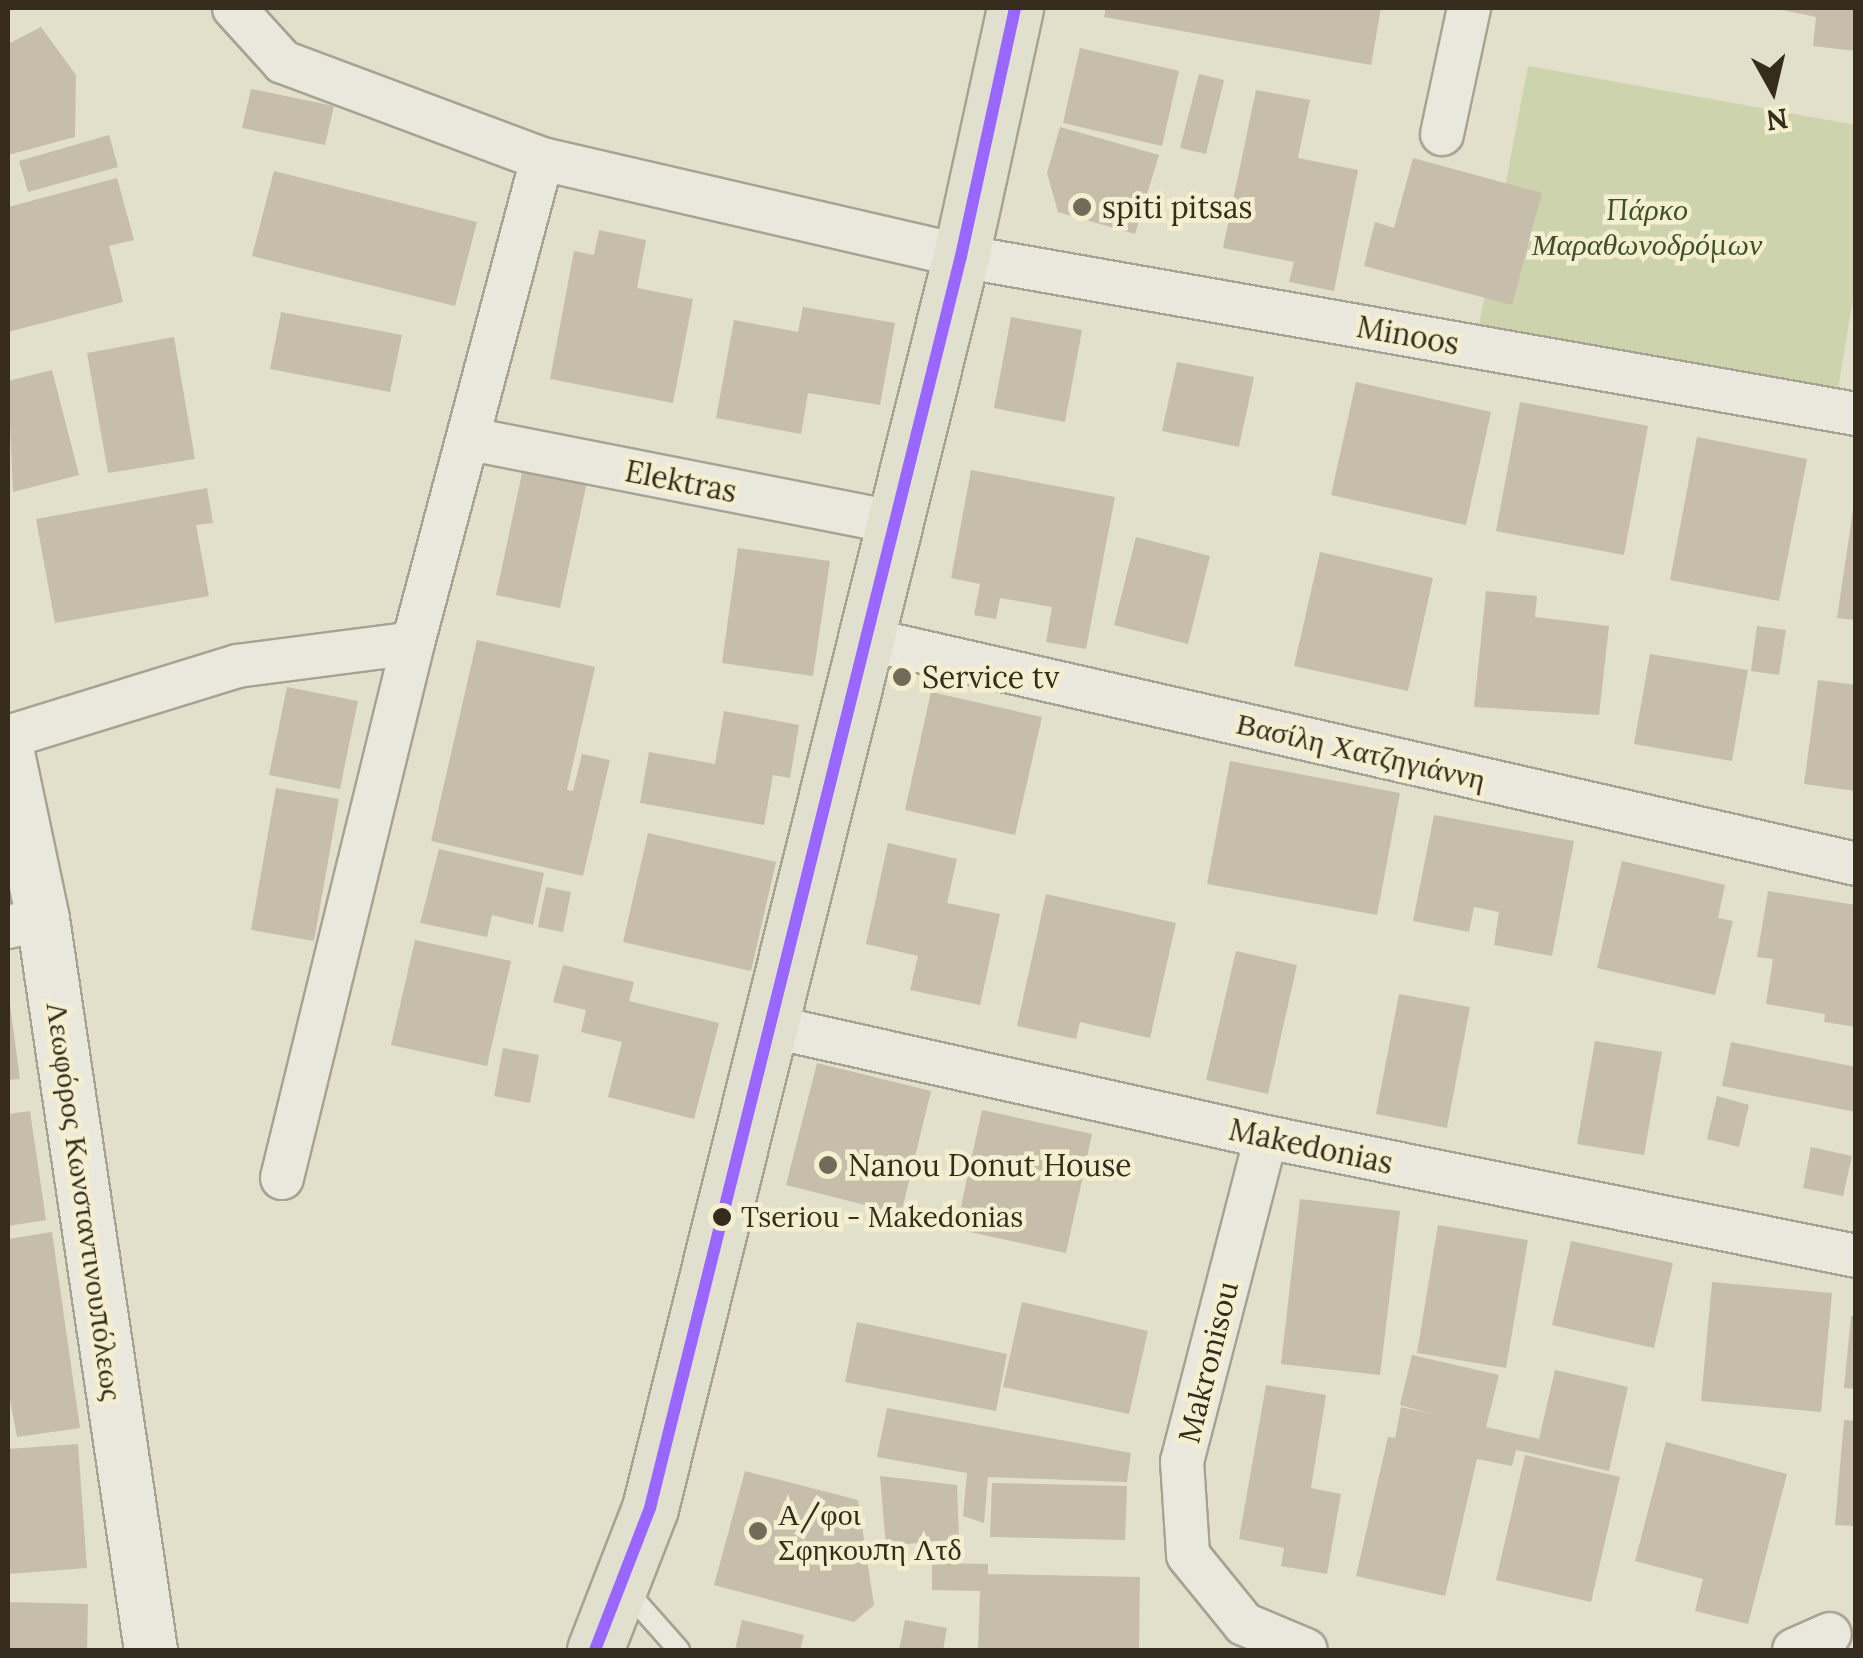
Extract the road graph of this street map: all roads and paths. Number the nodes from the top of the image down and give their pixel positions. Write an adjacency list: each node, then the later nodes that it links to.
1 (234, 8): 5 (street, Minoos)
2 (1014, 8): 6 (main road)
3 (1469, 8): 4 (street)
4 (1442, 134)
5 (542, 160): 6 (street, Minoos); 8 (street)
6 (961, 256): 7 (street, Minoos); 9 (main road)
7 (1856, 414)
8 (470, 440): 9 (street, Elektras); 11 (street)
9 (892, 522): 10 (main road)
10 (866, 639): 14 (street, Βασίλη Χατζηγιάννη); 16 (main road)
11 (412, 644): 12 (street); 18 (street)
12 (8, 737)
13 (8, 753): 15 (street, Λεωφόρος Κωνσταντινουπόλεως)
14 (1856, 864)
15 (26, 923): 21 (street, Λεωφόρος Κωνσταντινουπόλεως)
16 (769, 1026): 17 (street, Makedonias); 20 (main road)
17 (1266, 1137): 19 (street, Makedonias); 24 (street, Makronisou)
18 (282, 1178)
19 (1856, 1256)
20 (621, 1584): 22 (main road); 23 (lane)
21 (152, 1650)
22 (595, 1650)
23 (679, 1650)
24 (1306, 1650)

